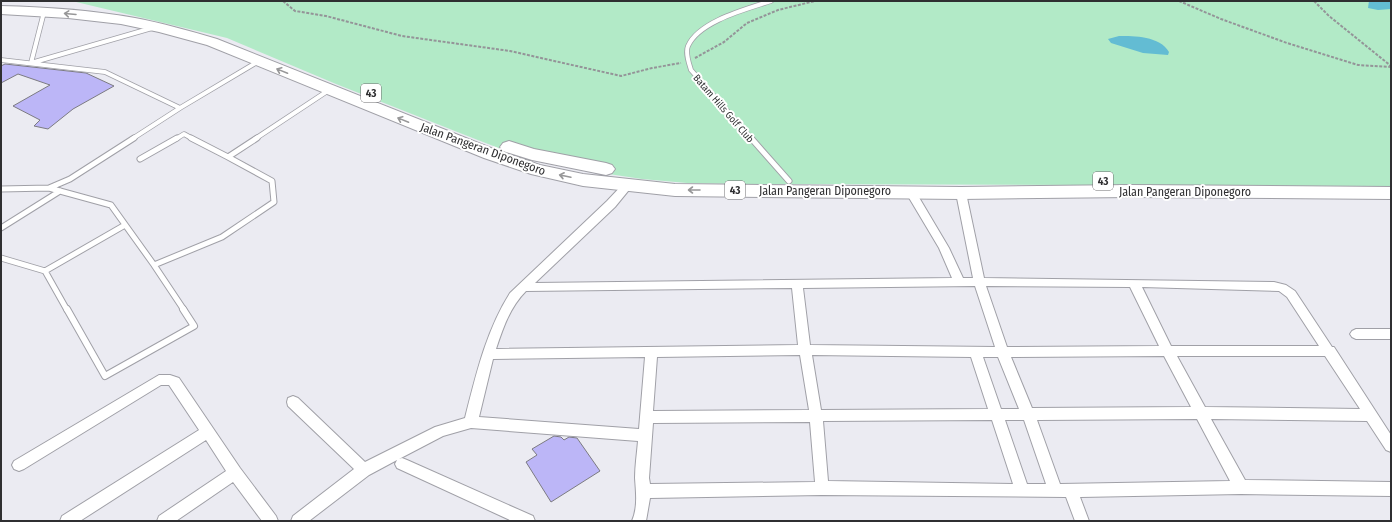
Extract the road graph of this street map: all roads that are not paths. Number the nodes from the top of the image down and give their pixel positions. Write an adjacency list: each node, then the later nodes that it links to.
1 (68, 1): 13 (highway, Jalan Pangeran Diponegoro / 43)
2 (771, 1): 13 (lane, Batam Hills Golf Club)
3 (1, 10): 4 (highway, Jalan Pangeran Diponegoro / 43)
4 (44, 12): 5 (highway, Jalan Pangeran Diponegoro / 43, one-way to 4); 8 (lane)
5 (155, 27): 7 (highway, Jalan Pangeran Diponegoro / 43); 8 (lane)
6 (1, 60): 8 (lane)
7 (259, 62): 9 (highway, Jalan Pangeran Diponegoro / 43, one-way to 7); 10 (lane)
8 (31, 63): 10 (lane)
9 (329, 90): 11 (lane); 15 (highway, Jalan Pangeran Diponegoro / 43, one-way to 9)
10 (180, 108): 16 (lane)
11 (228, 157): 12 (lane); 25 (lane)
12 (140, 159)
13 (789, 181): 14 (highway, Jalan Pangeran Diponegoro / 43)
14 (1391, 183)
15 (628, 185): 19 (highway, Jalan Pangeran Diponegoro / 43, one-way to 15); 31 (street)
16 (49, 188): 17 (lane); 18 (lane)
17 (1, 189)
18 (60, 191): 22 (lane); 23 (lane)
19 (910, 192): 20 (highway, Jalan Pangeran Diponegoro / 43); 27 (street)
20 (961, 193): 21 (highway, Jalan Pangeran Diponegoro / 43); 28 (street)
21 (1391, 193)
22 (126, 225): 25 (lane); 26 (lane)
23 (1, 228)
24 (1, 258): 26 (lane)
25 (154, 265): 26 (lane)
26 (45, 270)
27 (959, 282): 28 (street); 30 (street)
28 (979, 282): 29 (street); 36 (street)
29 (1134, 282): 35 (street); 37 (street)
30 (797, 284): 31 (street); 34 (street)
31 (524, 287): 40 (street)
32 (1356, 334): 33 (street)
33 (1391, 334)
34 (805, 350): 38 (street); 39 (street); 46 (street)
35 (1167, 350): 36 (street); 37 (street); 42 (street)
36 (1002, 351): 38 (street); 44 (street)
37 (1330, 351): 45 (street)
38 (975, 352): 43 (street)
39 (651, 353): 40 (street); 47 (street)
40 (489, 354): 48 (street)
41 (293, 402): 54 (street)
42 (1202, 413): 44 (street); 45 (street); 56 (street)
43 (996, 414): 44 (street); 46 (street); 58 (street)
44 (1028, 414): 61 (street)
45 (1372, 415): 51 (street)
46 (816, 416): 47 (street); 57 (street)
47 (646, 417): 50 (street)
48 (471, 422): 50 (street); 54 (street)
49 (208, 432): 53 (street); 55 (street); 63 (street)
50 (644, 435): 60 (street)
51 (1391, 446)
52 (402, 464): 67 (street)
53 (19, 465)
54 (364, 470): 66 (street)
55 (235, 473): 64 (street); 65 (street)
56 (1241, 487): 59 (street); 62 (street)
57 (822, 488): 58 (street); 60 (street)
58 (1022, 489): 61 (street)
59 (1391, 489)
60 (644, 490): 68 (street)
61 (1055, 490): 62 (street)
62 (1071, 490): 69 (street)
63 (67, 521)
64 (164, 521)
65 (271, 521)
66 (298, 521)
67 (528, 521)
68 (639, 521)
69 (1082, 521)

